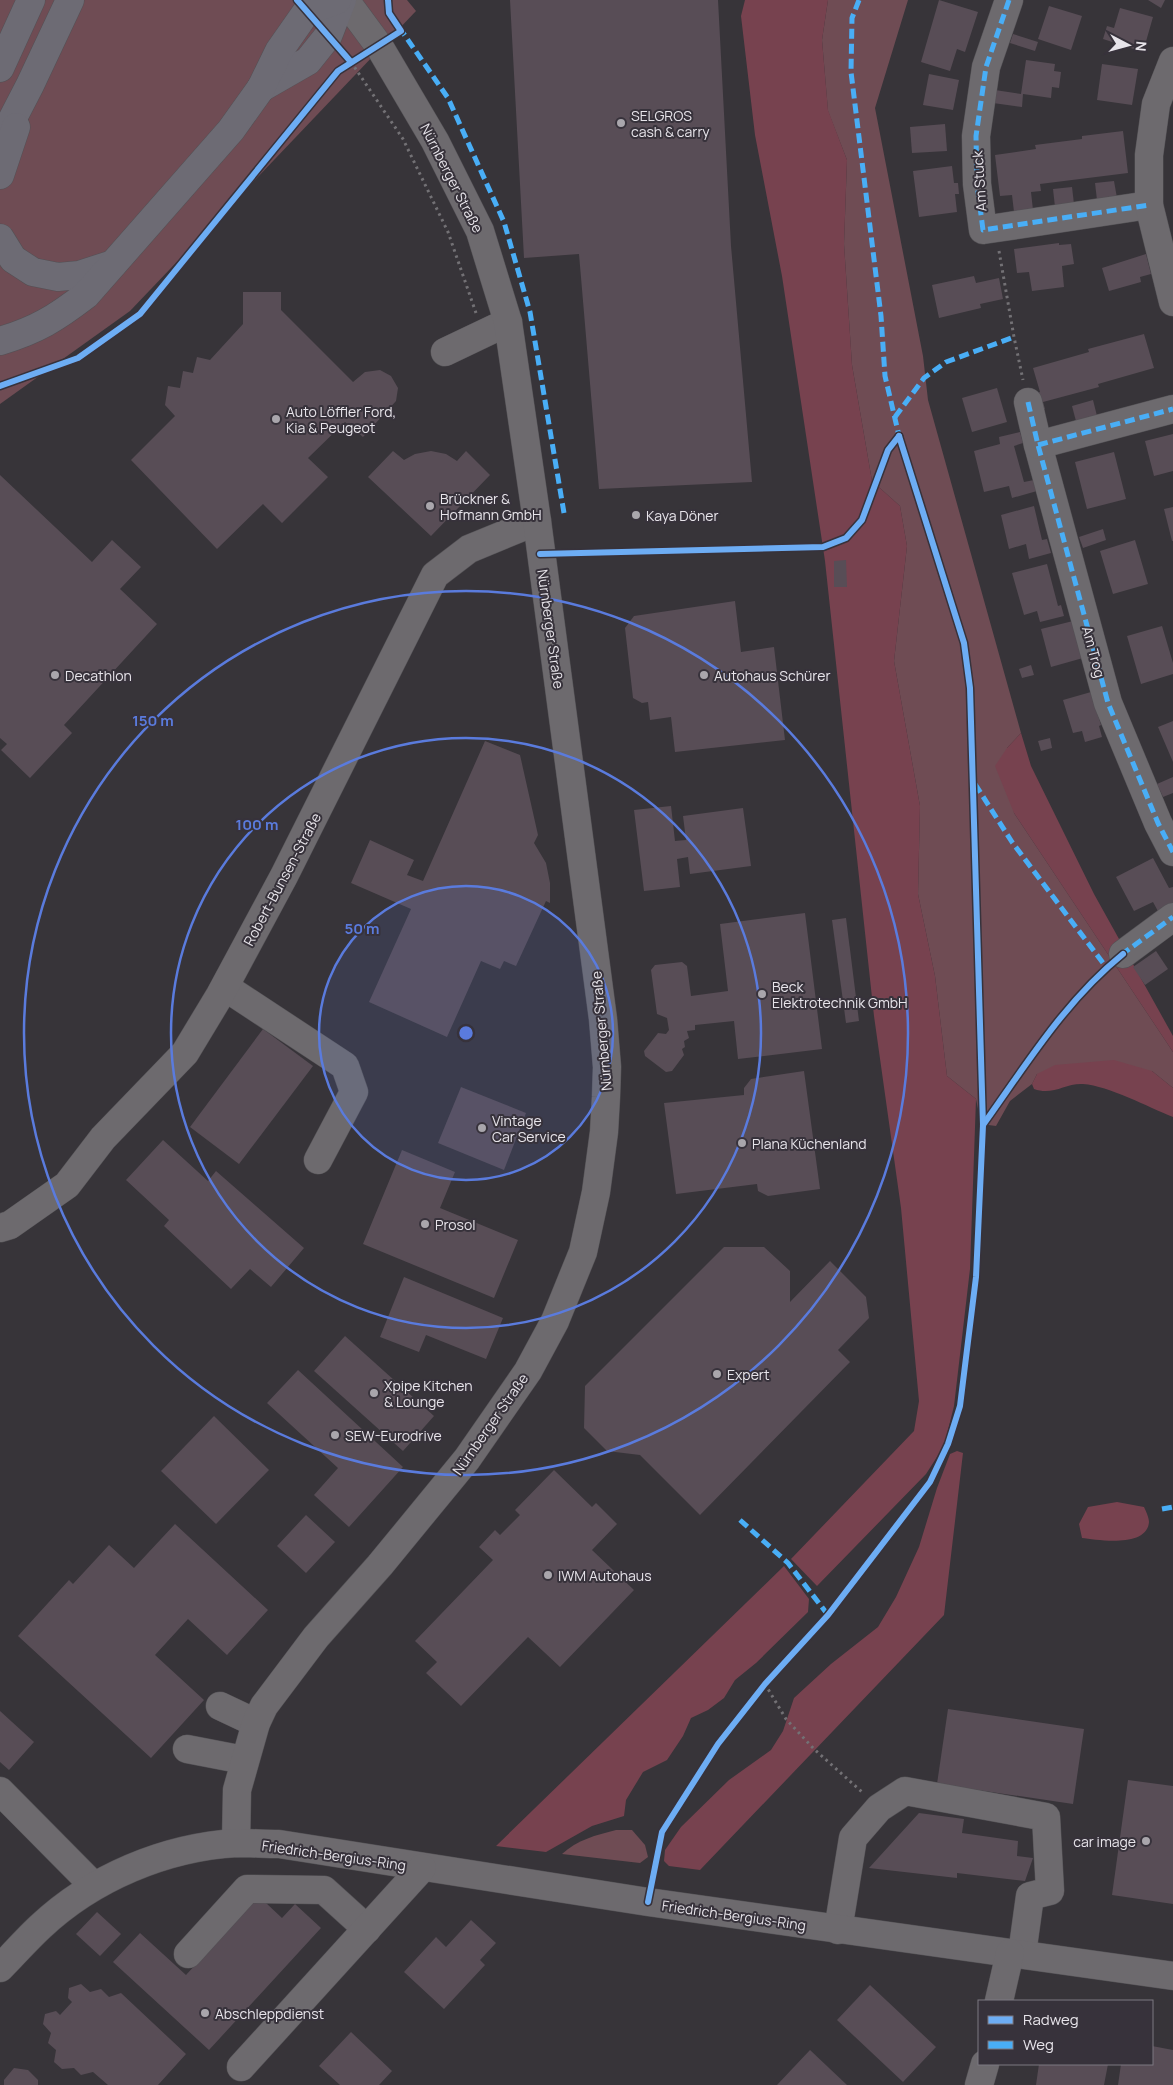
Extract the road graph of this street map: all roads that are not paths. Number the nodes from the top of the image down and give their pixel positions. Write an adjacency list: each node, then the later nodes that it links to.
1 (30, 0): 7 (highway)
2 (70, 0): 8 (highway)
3 (337, 0): 9 (highway)
4 (343, 0): 9 (highway); 16 (street, Nürnberger Straße)
5 (1009, 0): 12 (street, Am Stuck)
6 (1173, 62): 12 (street)
7 (0, 68)
8 (30, 85): 10 (highway); 11 (highway)
9 (261, 88): 14 (highway)
10 (0, 143)
11 (0, 175)
12 (1149, 205): 15 (street)
13 (0, 238): 14 (highway)
14 (116, 263): 17 (highway)
15 (1173, 302)
16 (508, 322): 18 (street); 22 (street, Nürnberger Straße)
17 (0, 340)
18 (446, 352)
19 (1028, 402): 21 (street, Am Trog)
20 (1173, 409): 21 (street)
21 (1038, 445): 23 (street, Am Trog)
22 (537, 521): 26 (street, Robert-Bunsen-Straße); 30 (street, Nürnberger Straße)
23 (1173, 852)
24 (1173, 917): 25 (street)
25 (1123, 954)
26 (224, 987): 27 (street); 28 (street, Robert-Bunsen-Straße)
27 (318, 1160)
28 (0, 1228)
29 (220, 1706): 30 (street)
30 (256, 1723): 32 (street, Nürnberger Straße)
31 (187, 1749): 32 (street)
32 (244, 1760): 34 (street, Nürnberger Straße)
33 (0, 1791): 36 (street)
34 (236, 1844): 35 (street, Friedrich-Bergius-Ring); 36 (street)
35 (422, 1868): 37 (street); 38 (street, Friedrich-Bergius-Ring)
36 (94, 1886): 41 (street)
37 (367, 1929): 40 (street); 45 (street)
38 (838, 1930): 39 (street, Friedrich-Bergius-Ring); 39 (street)
39 (1016, 1953): 42 (street, Friedrich-Bergius-Ring); 43 (street)
40 (188, 1954)
41 (0, 1968)
42 (1173, 1976)
43 (999, 2000)
44 (985, 2065): 46 (street)
45 (241, 2067)
46 (978, 2085)

